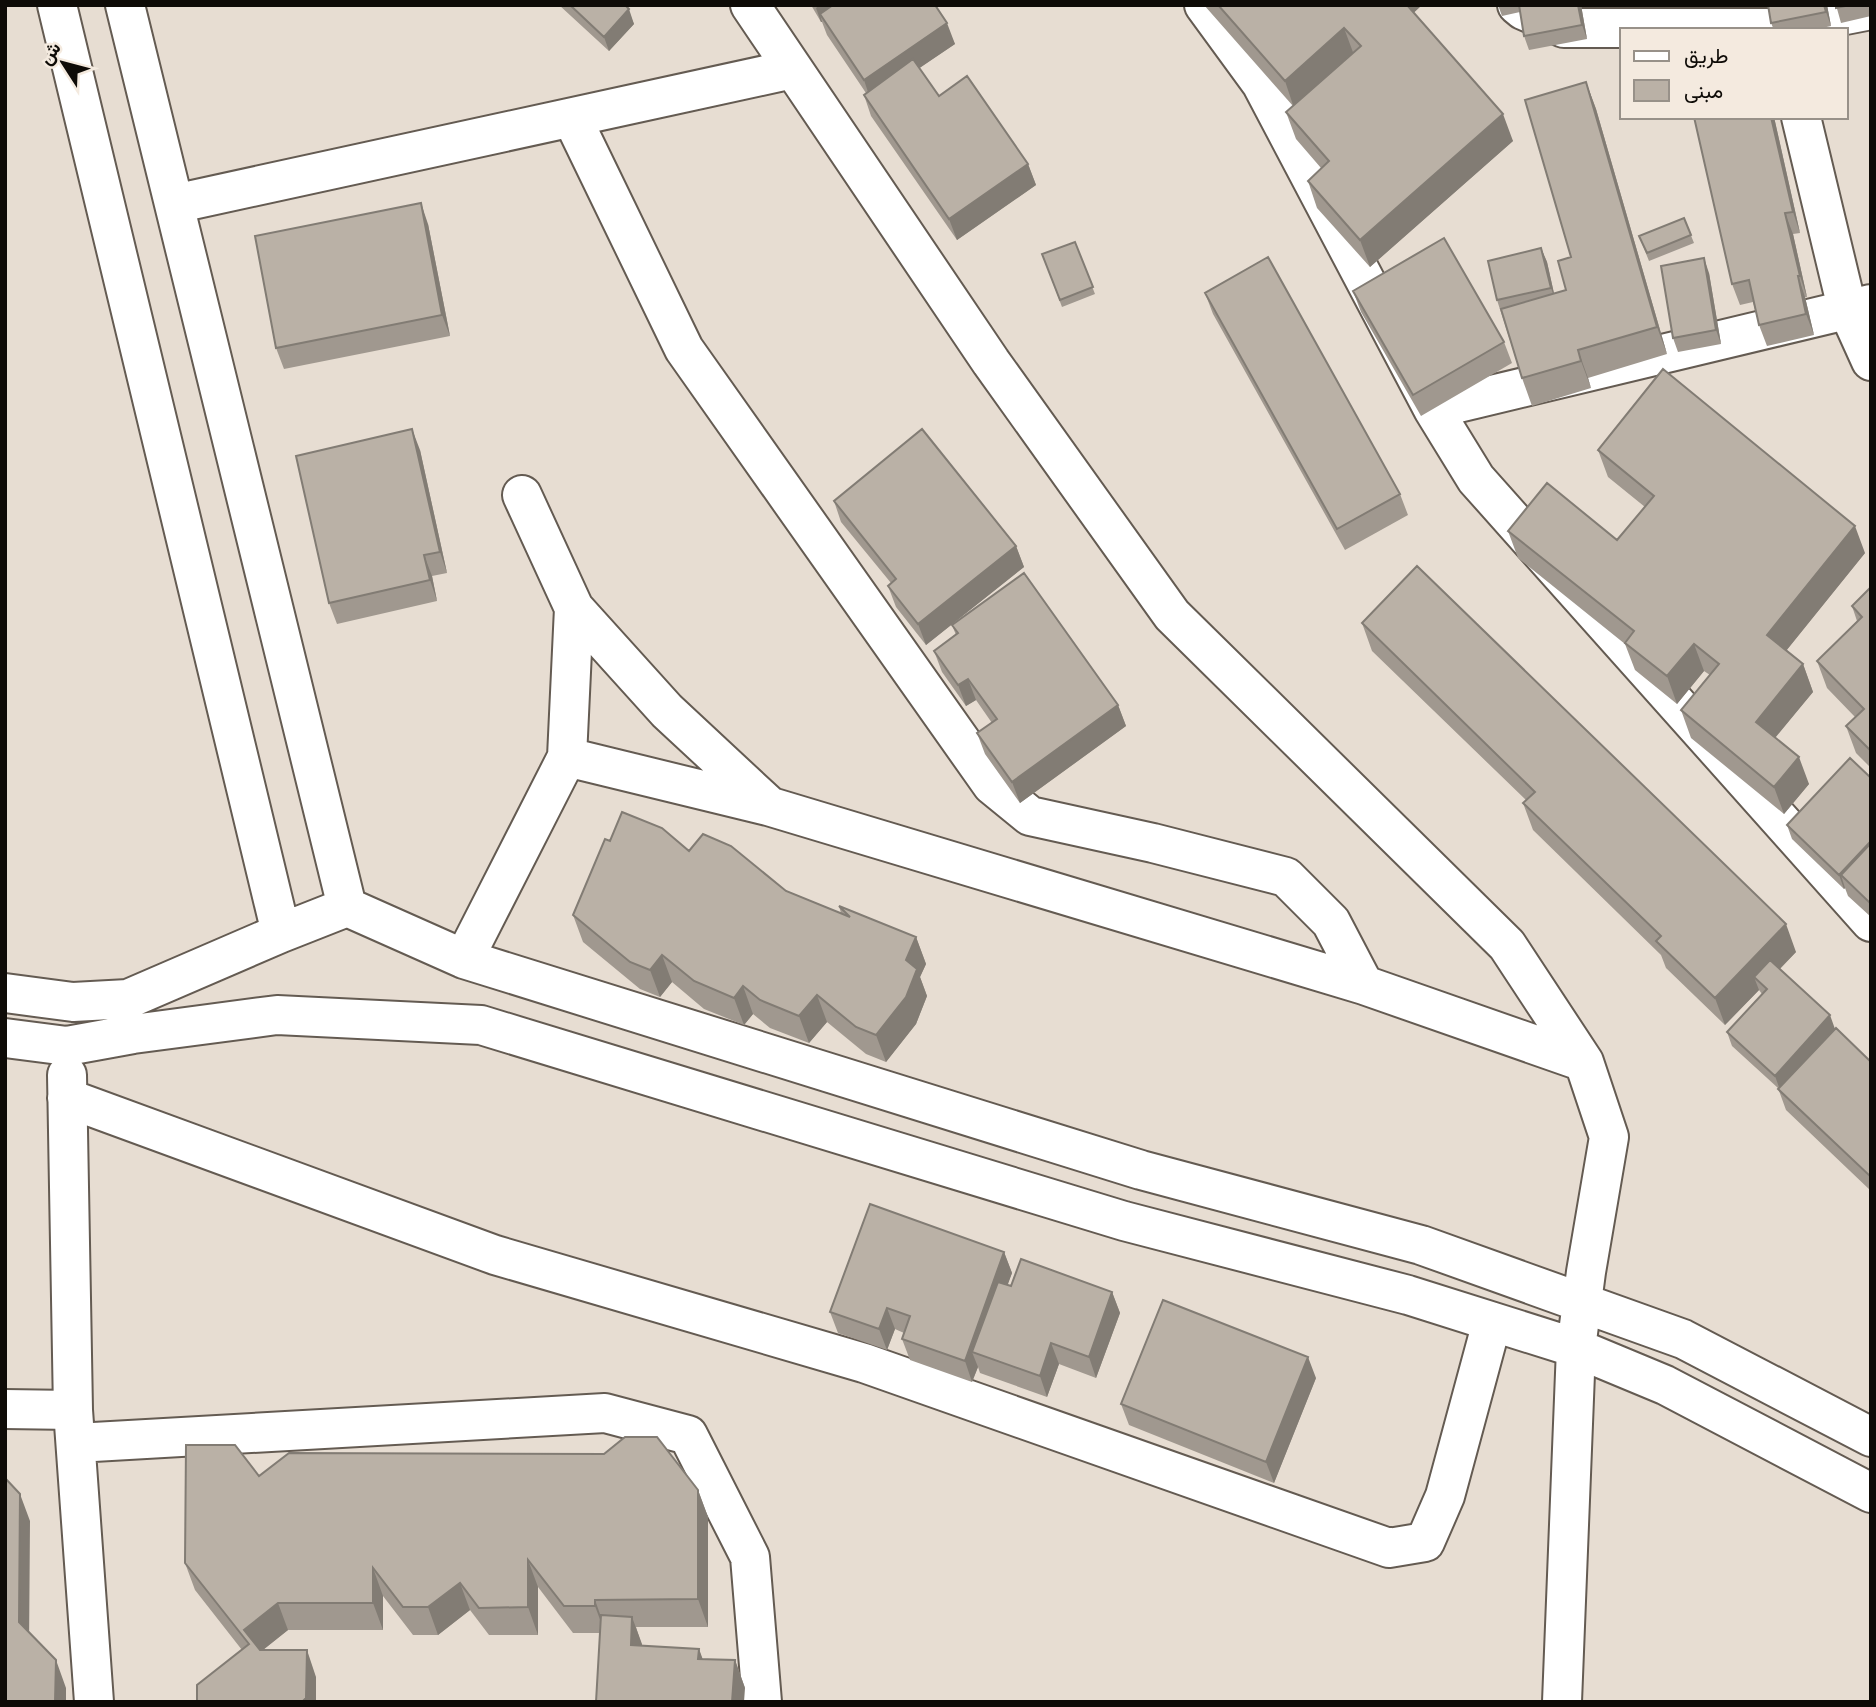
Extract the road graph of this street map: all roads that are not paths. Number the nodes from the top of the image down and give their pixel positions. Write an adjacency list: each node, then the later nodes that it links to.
1 (57, 5): 22 (street)
2 (125, 5): 12 (street)
3 (750, 5): 9 (street)
4 (1204, 5): 15 (street)
5 (1517, 5): 7 (street)
6 (1871, 10): 8 (street)
7 (1620, 28)
8 (1784, 28)
9 (793, 69): 10 (street); 29 (street)
10 (572, 118): 12 (street); 24 (street)
11 (1802, 119): 13 (street)
12 (174, 204): 20 (street)
13 (1859, 306): 14 (street); 15 (street)
14 (1871, 361)
15 (1433, 409): 21 (street)
16 (522, 495): 17 (street)
17 (573, 608): 18 (street); 19 (street)
18 (567, 757): 19 (street); 23 (street)
19 (768, 806): 24 (street)
20 (347, 908): 22 (street); 23 (street)
21 (1871, 922)
22 (281, 933): 26 (street)
23 (464, 959): 31 (street)
24 (1364, 985): 29 (street)
25 (5, 993): 26 (street)
26 (73, 1002): 28 (street)
27 (5, 1038): 28 (street)
28 (67, 1046): 30 (street); 32 (street)
29 (1584, 1062): 31 (street)
30 (68, 1098): 32 (street); 35 (street)
31 (1582, 1301): 33 (street); 36 (street)
32 (1492, 1322): 33 (street)
33 (1576, 1348): 37 (street); 40 (street)
34 (5, 1409): 35 (street)
35 (75, 1426): 38 (street); 39 (street)
36 (1871, 1437)
37 (1871, 1493)
38 (94, 1702)
39 (762, 1702)
40 (1562, 1702)

